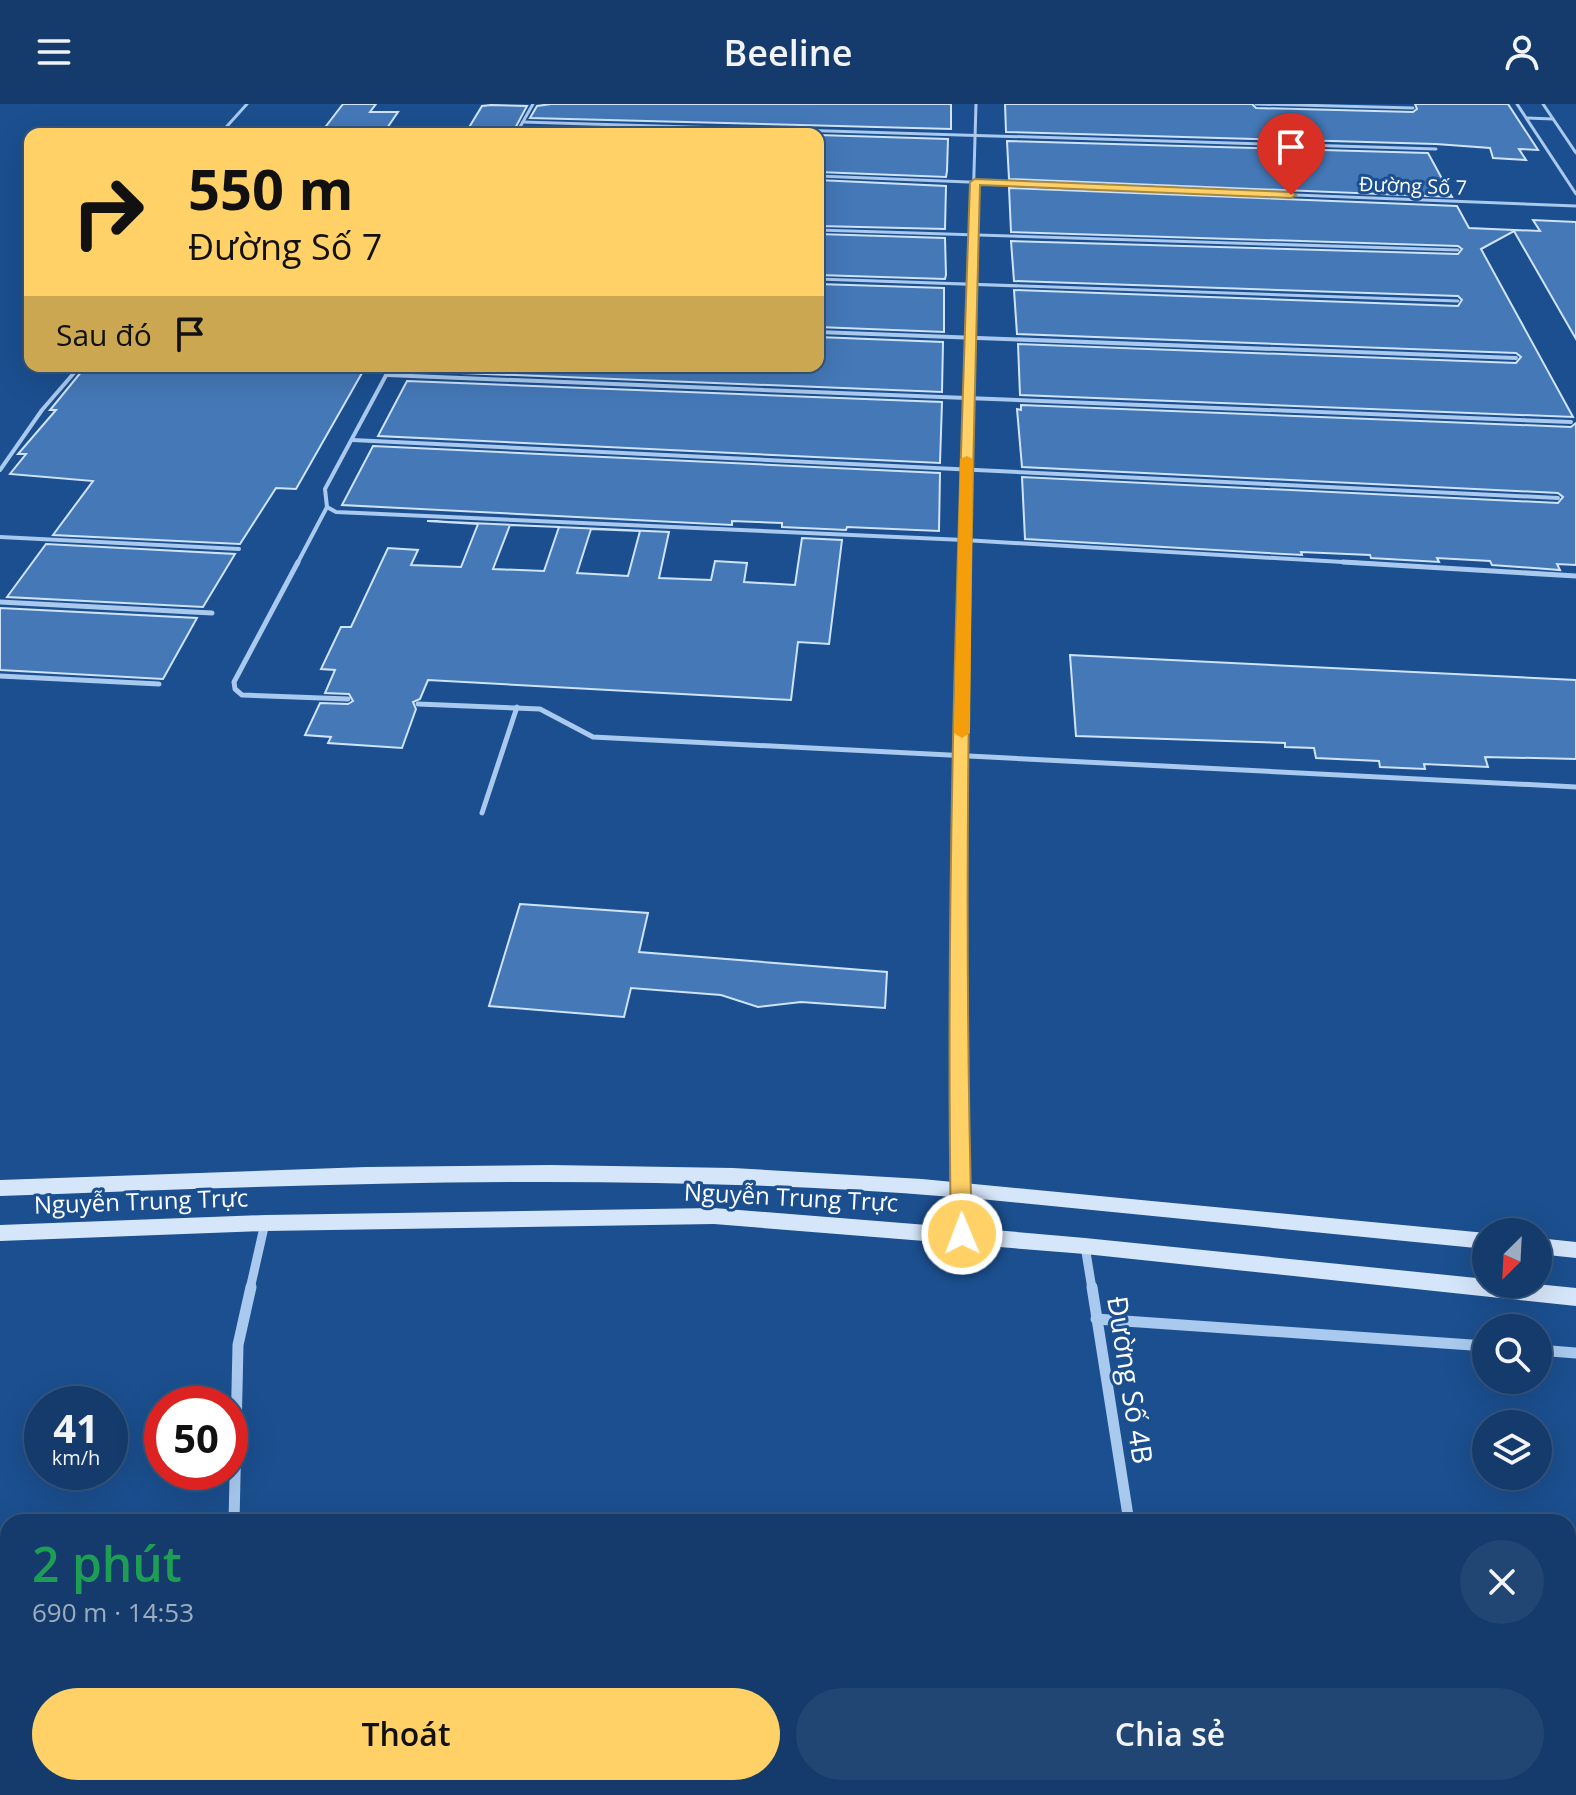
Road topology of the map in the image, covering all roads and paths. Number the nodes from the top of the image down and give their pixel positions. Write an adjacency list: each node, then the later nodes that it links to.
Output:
1 (247, 104): 11 (lane)
2 (533, 104): 10 (lane)
3 (976, 104): 15 (lane)
4 (1256, 104): 7 (lane)
5 (1517, 104): 8 (lane)
6 (1543, 104): 9 (lane)
7 (1413, 108)
8 (1527, 118): 9 (lane); 20 (lane)
9 (1553, 119): 17 (lane)
10 (523, 122): 12 (lane); 13 (lane)
11 (225, 128)
12 (520, 128)
13 (732, 128)
14 (824, 131): 15 (lane)
15 (976, 135): 16 (lane); 19 (lane)
16 (1436, 149)
17 (1576, 153)
18 (824, 176): 19 (lane, Đường Số 7)
19 (975, 182): 21 (lane, Đường Số 7); 23 (lane)
20 (1576, 194)
21 (1576, 206)
22 (824, 230): 23 (lane)
23 (974, 236): 24 (lane); 26 (lane)
24 (1458, 250)
25 (824, 279): 26 (lane)
26 (972, 284): 27 (lane); 29 (lane)
27 (1458, 301)
28 (824, 332): 29 (lane)
29 (970, 338): 30 (lane); 34 (lane)
30 (1516, 358)
31 (75, 372): 38 (lane)
32 (388, 372): 33 (lane)
33 (387, 375): 34 (lane); 36 (lane)
34 (968, 398): 35 (lane); 37 (lane)
35 (1571, 422)
36 (352, 440): 37 (lane); 40 (lane)
37 (966, 469): 39 (lane); 42 (lane)
38 (0, 470)
39 (1558, 498)
40 (327, 507): 42 (lane); 49 (lane)
41 (0, 537): 43 (lane)
42 (964, 540): 44 (lane); 52 (lane)
43 (239, 549)
44 (1576, 576)
45 (0, 602): 46 (lane)
46 (212, 613)
47 (0, 676): 48 (lane)
48 (159, 684)
49 (348, 699)
50 (418, 704): 51 (lane)
51 (517, 707): 52 (lane); 54 (lane)
52 (962, 757): 53 (lane); 56 (lane)
53 (1576, 787)
54 (482, 813)
55 (0, 1188): 56 (main road, Nguyễn Trung Trực)
56 (961, 1190): 59 (main road); 60 (main road, Nguyễn Trung Trực)
57 (265, 1223): 58 (main road, Nguyễn Trung Trực); 59 (main road, Nguyễn Trung Trực); 69 (street)
58 (0, 1233)
59 (962, 1234): 61 (main road, Nguyễn Trung Trực)
60 (1472, 1240)
61 (1085, 1246): 64 (main road, Nguyễn Trung Trực); 65 (street, Đường Số 4B)
62 (1552, 1247): 63 (main road)
63 (1576, 1250)
64 (1576, 1297)
65 (1096, 1319): 66 (street); 70 (street, Đường Số 4B)
66 (1472, 1345)
67 (1552, 1351): 68 (street)
68 (1576, 1353)
69 (234, 1514)
70 (1128, 1514)

